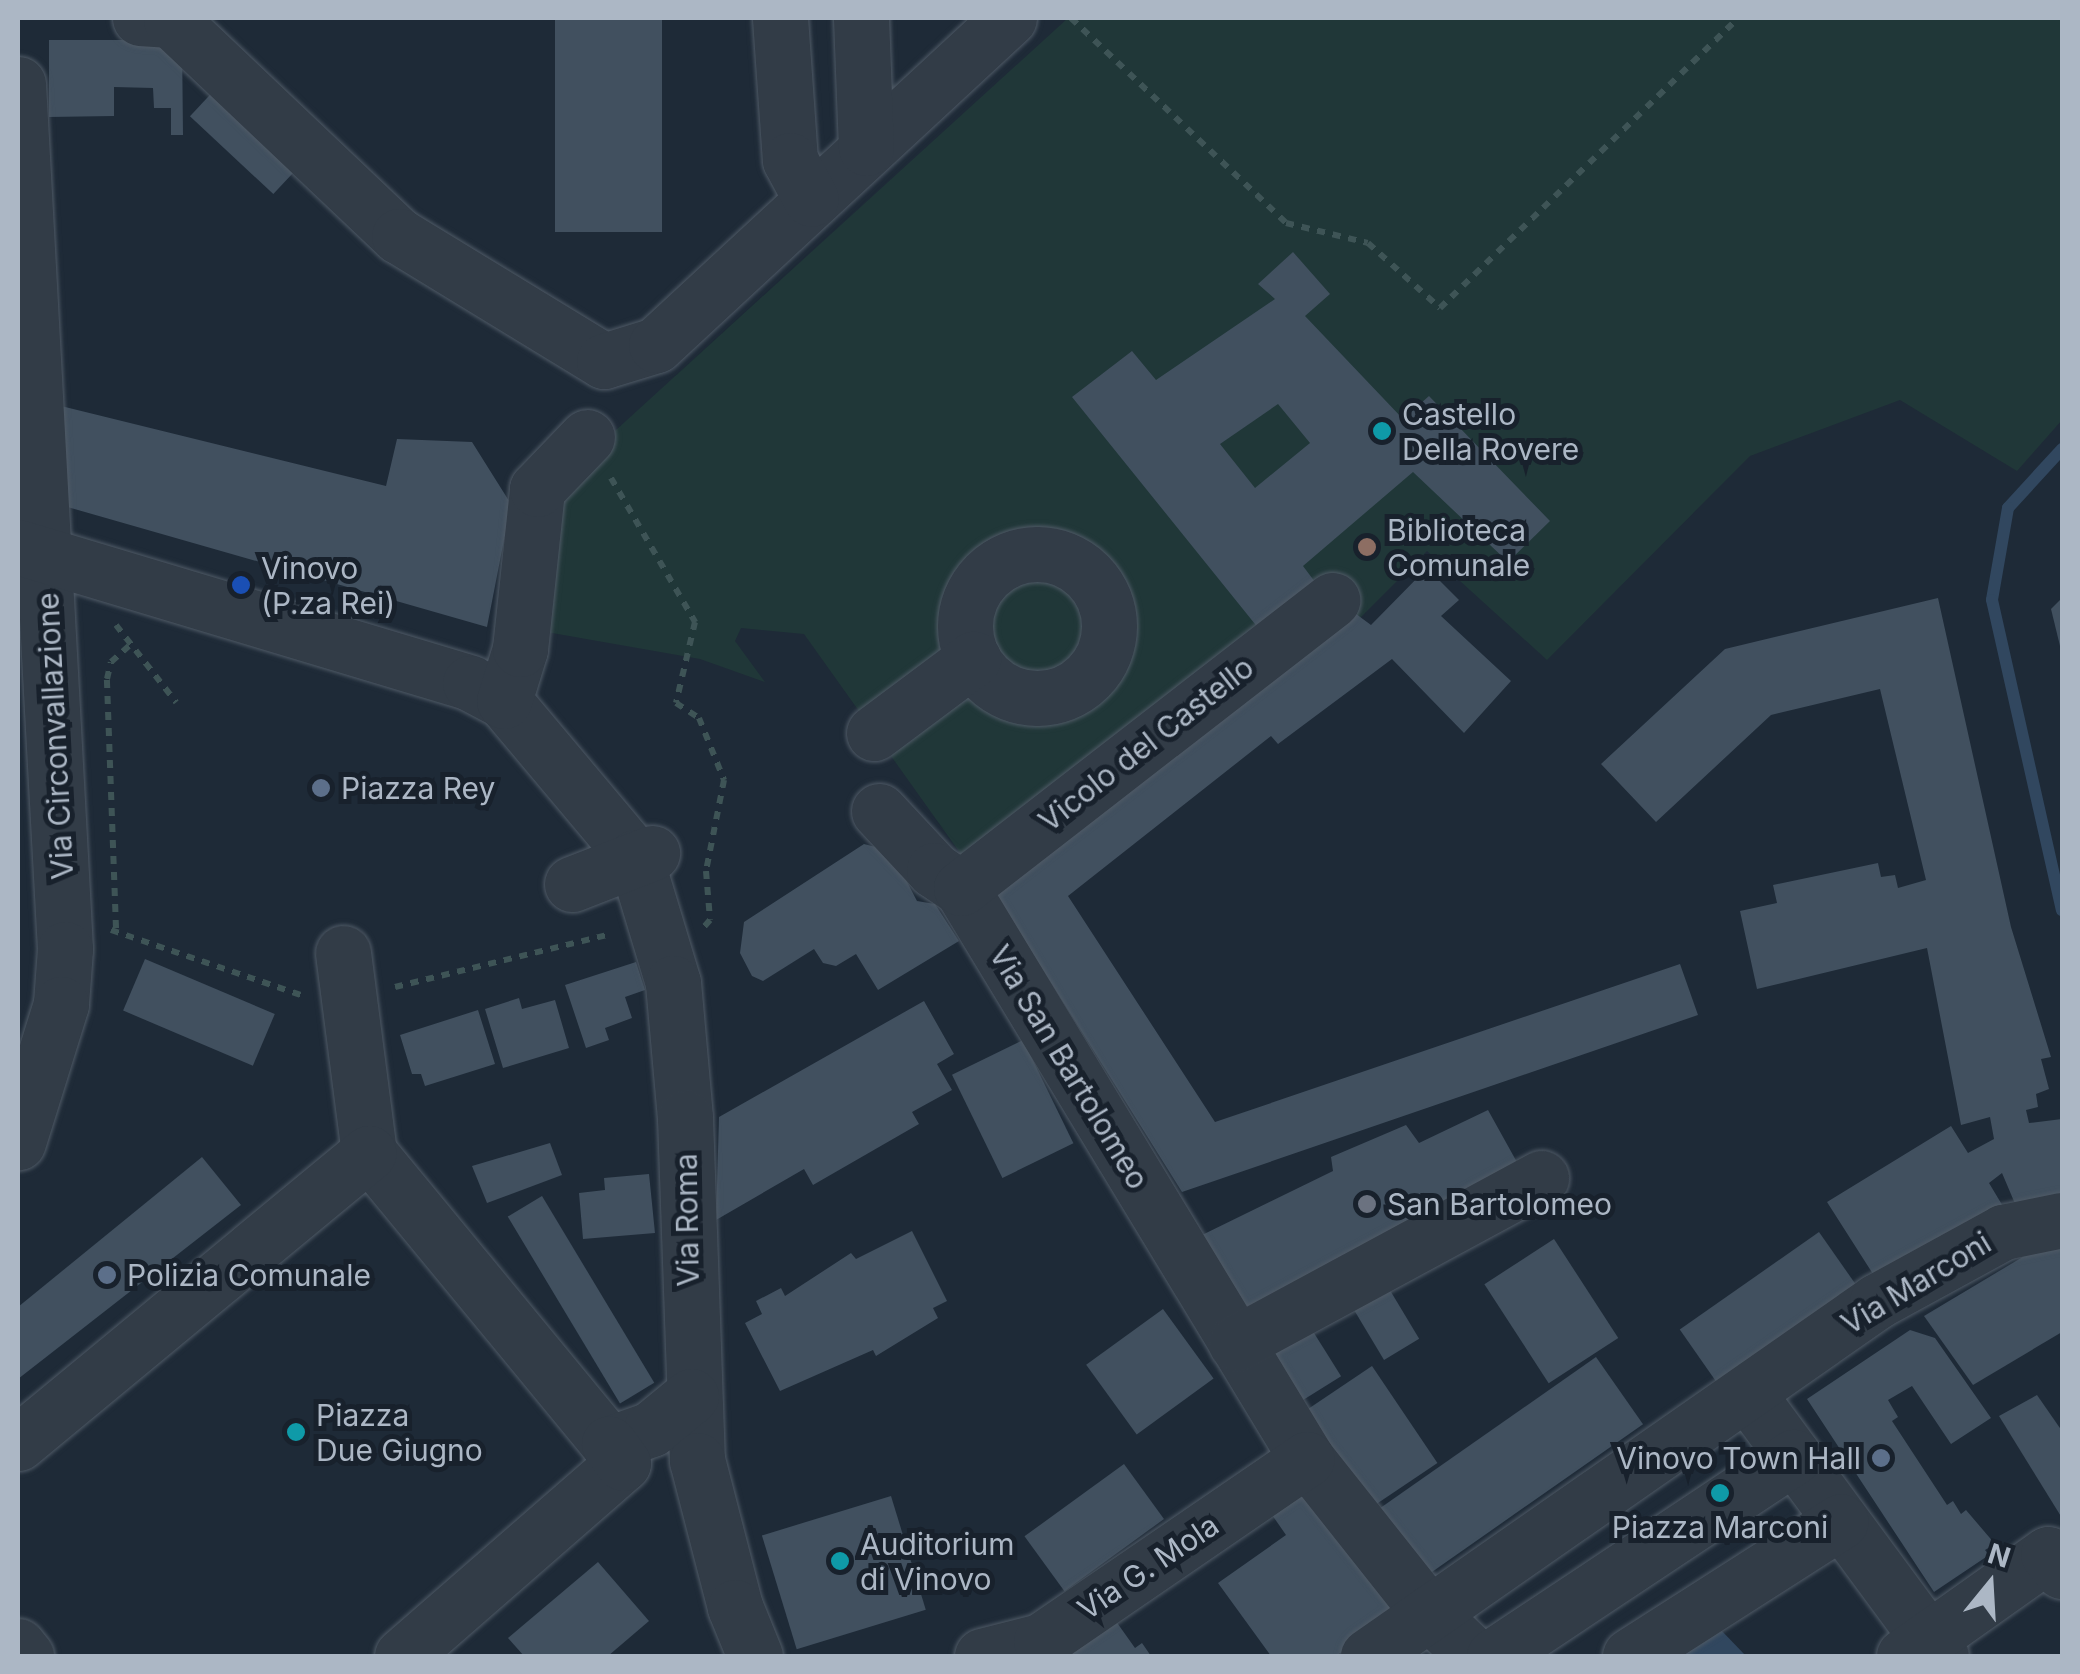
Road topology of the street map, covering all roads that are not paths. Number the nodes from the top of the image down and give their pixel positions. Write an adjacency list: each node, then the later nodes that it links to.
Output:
1 (140, 18): 7 (street)
2 (780, 18): 7 (street)
3 (860, 18): 6 (street)
4 (1009, 18): 6 (street)
5 (18, 84): 9 (street, Via Circonvallazione)
6 (866, 148): 7 (street)
7 (810, 200)
8 (587, 437): 12 (street)
9 (31, 551): 12 (street); 18 (street, Via Circonvallazione)
10 (1332, 600): 17 (street, Vicolo del Castello)
11 (972, 659): 13 (street)
12 (504, 701): 15 (street, Via Roma)
13 (874, 733)
14 (879, 812): 17 (street, Via San Bartolomeo)
15 (643, 855): 16 (street); 26 (street, Via Roma)
16 (572, 884)
17 (960, 888): 24 (street, Via San Bartolomeo)
18 (65, 932): 20 (street, Via Circonvallazione)
19 (347, 976): 21 (street)
20 (18, 1142)
21 (369, 1153): 27 (street); 28 (street)
22 (1541, 1178): 24 (street)
23 (2062, 1220): 25 (street, Via Marconi)
24 (1236, 1343): 30 (street, Via San Bartolomeo)
25 (1764, 1382): 29 (street); 34 (street)
26 (691, 1396): 28 (street); 31 (street, Via Roma)
27 (18, 1443)
28 (616, 1453): 31 (street); 38 (street)
29 (1794, 1457): 32 (street); 43 (street)
30 (1306, 1459): 34 (street, Via San Bartolomeo); 40 (street, Via G. Mola)
31 (697, 1460): 39 (street, Via Roma)
32 (1841, 1522): 36 (street); 44 (street)
33 (2062, 1571): 36 (street)
34 (1430, 1613): 41 (street); 42 (street)
35 (18, 1646): 37 (street)
36 (1924, 1651)
37 (26, 1656)
38 (402, 1656)
39 (755, 1656)
40 (982, 1656)
41 (1368, 1656)
42 (1474, 1656)
43 (1494, 1656)
44 (1630, 1656)

